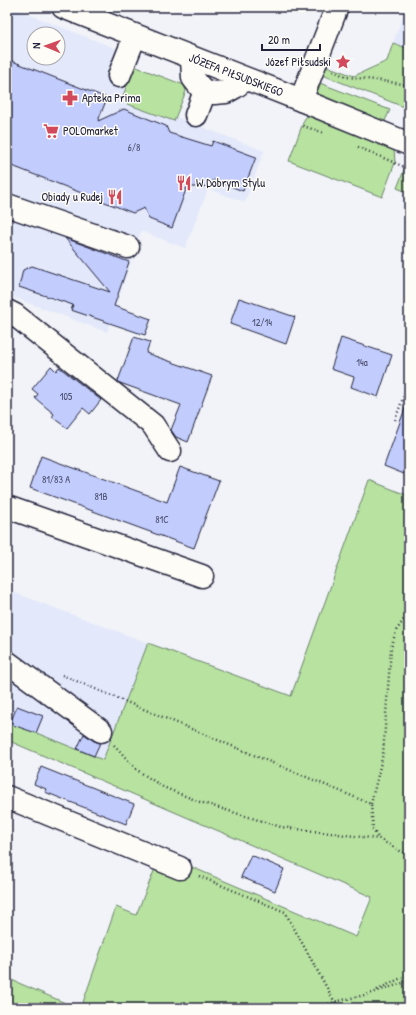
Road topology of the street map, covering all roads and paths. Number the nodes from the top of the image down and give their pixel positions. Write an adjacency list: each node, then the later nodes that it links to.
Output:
1 (63, 7): 3 (street, JÓZEFA PIŁSUDSKIEGO)
2 (337, 7): 5 (street)
3 (135, 36): 4 (street, JÓZEFA PIŁSUDSKIEGO); 6 (street)
4 (192, 58): 7 (street, JÓZEFA PIŁSUDSKIEGO); 9 (street)
5 (314, 64): 8 (path); 10 (street)
6 (119, 76)
7 (246, 79): 9 (street); 10 (street, JÓZEFA PIŁSUDSKIEGO)
8 (409, 85)
9 (205, 91): 11 (street)
10 (300, 100): 14 (street, JÓZEFA PIŁSUDSKIEGO)
11 (196, 115)
12 (302, 126): 13 (path)
13 (328, 135)
14 (409, 144)
15 (353, 146): 16 (path)
16 (409, 169)
17 (7, 205): 18 (street)
18 (128, 247)
19 (7, 311): 22 (street)
20 (409, 382): 21 (path)
21 (395, 420)
22 (170, 451)
23 (7, 507): 24 (street)
24 (202, 576)
25 (409, 612): 30 (path)
26 (7, 662): 28 (street)
27 (58, 673): 30 (path)
28 (101, 731): 31 (path)
29 (7, 797): 33 (street)
30 (371, 804): 31 (path)
31 (380, 839): 32 (path)
32 (409, 856)
33 (180, 868): 37 (path)
34 (409, 974): 36 (path)
35 (409, 981): 36 (path)
36 (369, 994): 37 (path)
37 (334, 1002): 38 (path); 39 (path)
38 (317, 1008)
39 (338, 1008)

